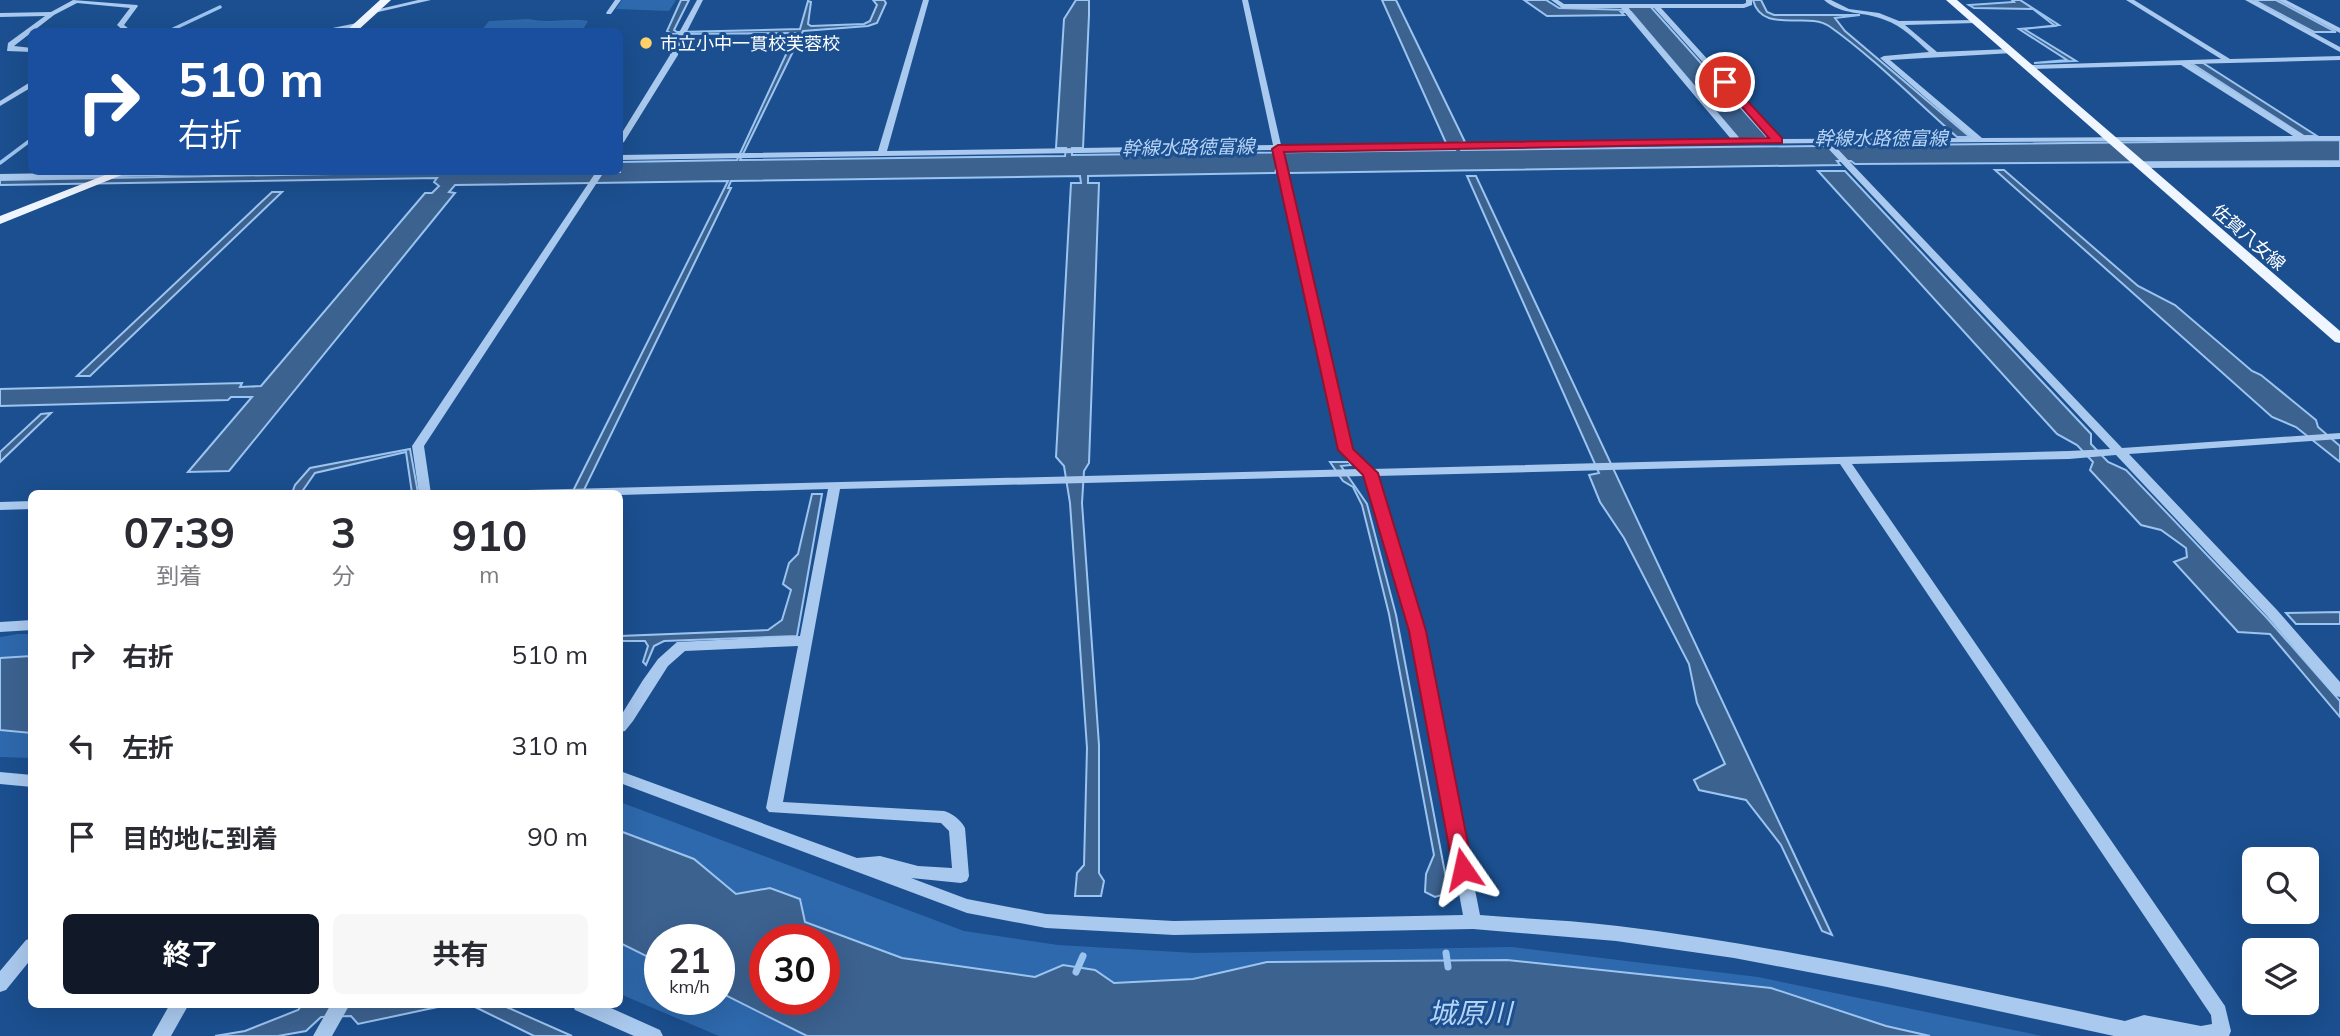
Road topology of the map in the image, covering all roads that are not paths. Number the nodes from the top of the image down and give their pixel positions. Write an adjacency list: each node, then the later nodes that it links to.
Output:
1 (77, 0): 2 (street); 21 (street)
2 (87, 0): 26 (street)
3 (386, 0): 19 (main road)
4 (428, 0): 19 (street)
5 (618, 0): 20 (street)
6 (700, 0): 29 (street)
7 (926, 0): 54 (street)
8 (1245, 0): 52 (street)
9 (1553, 0): 18 (street)
10 (1749, 0): 16 (street)
11 (1827, 0): 24 (street)
12 (1951, 0): 23 (main road)
13 (2129, 0): 39 (street)
14 (2248, 0): 31 (street)
15 (2281, 0): 30 (street)
16 (1681, 2): 17 (street)
17 (1655, 5): 18 (street); 49 (street)
18 (1625, 9): 48 (street)
19 (374, 11): 27 (main road)
20 (609, 13)
21 (52, 14): 22 (street); 25 (street)
22 (0, 15)
23 (1976, 21): 24 (street); 36 (main road)
24 (1899, 23): 37 (street)
25 (34, 28)
26 (124, 28)
27 (354, 28)
28 (28, 32): 32 (street)
29 (682, 32): 44 (street)
30 (2340, 33): 31 (street)
31 (2312, 34): 35 (street)
32 (15, 40): 33 (street); 34 (street)
33 (0, 41)
34 (28, 50)
35 (2340, 50)
36 (2010, 51): 37 (street); 41 (main road)
37 (1935, 54): 47 (street)
38 (2340, 58): 39 (street)
39 (2227, 60): 40 (street)
40 (2182, 61): 41 (street); 45 (street)
41 (2029, 67): 50 (main road)
42 (28, 86): 43 (street)
43 (0, 104)
44 (623, 137)
45 (2302, 138): 46 (street); 50 (street)
46 (2340, 138)
47 (1980, 140): 50 (street); 51 (street)
48 (1737, 141): 49 (street); 52 (street)
49 (1778, 141): 51 (street)
50 (2110, 142): 56 (main road, 佐賀八女線)
51 (1827, 143): 66 (street)
52 (1278, 150): 53 (street); 68 (street)
53 (1074, 151): 54 (street)
54 (882, 153): 55 (street)
55 (623, 158)
56 (2136, 164): 57 (street); 64 (main road, 佐賀八女線)
57 (2337, 166)
58 (49, 175): 61 (street)
59 (114, 175): 63 (main road)
60 (598, 175): 62 (street)
61 (0, 177)
62 (593, 182): 70 (street)
63 (0, 220)
64 (2340, 339)
65 (2336, 436): 66 (street)
66 (2115, 453): 67 (street); 77 (street)
67 (1844, 461): 68 (street); 89 (street)
68 (1370, 473): 69 (street); 83 (street)
69 (835, 485): 71 (street); 76 (street)
70 (424, 490)
71 (623, 490)
72 (28, 505): 73 (street)
73 (0, 506)
74 (28, 625): 75 (street)
75 (0, 627)
76 (806, 641): 78 (street); 82 (street)
77 (2340, 692)
78 (623, 724)
79 (0, 778): 81 (street)
80 (623, 778): 82 (street)
81 (28, 781)
82 (851, 865): 83 (street)
83 (1473, 922): 89 (street)
84 (28, 950): 85 (street)
85 (0, 984)
86 (178, 1008): 90 (street)
87 (591, 1008): 92 (street)
88 (337, 1012): 91 (street)
89 (2129, 1028): 93 (street)
90 (161, 1036)
91 (323, 1036)
92 (654, 1036)
93 (2154, 1036)

